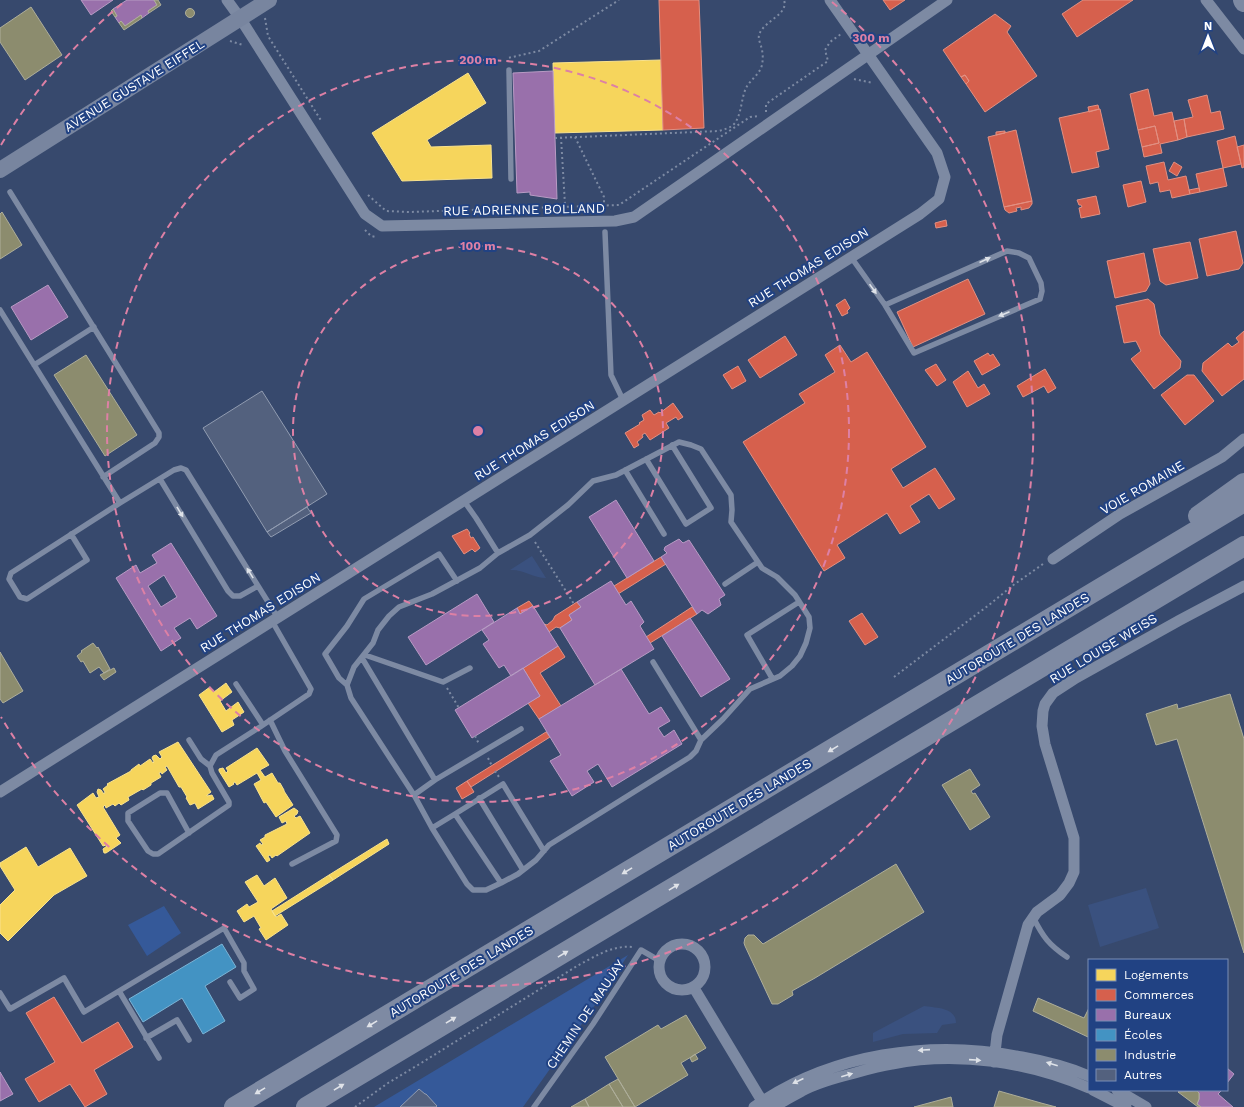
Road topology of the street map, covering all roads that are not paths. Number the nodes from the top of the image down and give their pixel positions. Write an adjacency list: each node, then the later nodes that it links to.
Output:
1 (227, 0): 6 (street, RUE ADRIENNE BOLLAND)
2 (269, 0): 6 (street, AVENUE GUSTAVE EIFFEL)
3 (830, 0): 8 (street, RUE THOMAS EDISON)
4 (947, 0): 8 (street)
5 (1206, 0): 7 (street)
6 (240, 18): 8 (street, RUE ADRIENNE BOLLAND); 10 (street, AVENUE GUSTAVE EIFFEL)
7 (1244, 49)
8 (868, 54): 14 (street, RUE THOMAS EDISON)
9 (508, 70): 11 (lane)
10 (0, 170)
11 (511, 179)
12 (10, 192): 17 (lane)
13 (606, 232): 19 (lane)
14 (851, 257): 15 (lane, one-way to 15); 19 (street, RUE THOMAS EDISON)
15 (884, 305): 15 (lane, one-way to 15)
16 (0, 310): 18 (lane)
17 (94, 327): 18 (lane); 24 (lane)
18 (34, 365): 24 (lane)
19 (623, 400): 27 (street, RUE THOMAS EDISON)
20 (1244, 439): 35 (street, VOIE ROMAINE)
21 (672, 445): 22 (lane); 22 (lane); 36 (lane)
22 (646, 459): 23 (lane)
23 (624, 470): 31 (lane); 33 (lane)
24 (103, 477): 29 (lane)
25 (160, 479): 29 (lane); 39 (lane, one-way to 39); 39 (lane, one-way to 25)
26 (1244, 483): 53 (highway)
27 (464, 501): 33 (lane); 42 (street, RUE THOMAS EDISON)
28 (1244, 502): 53 (highway, AUTOROUTE DES LANDES)
29 (120, 503): 30 (lane)
30 (71, 534): 30 (lane)
31 (664, 534)
32 (1244, 546): 49 (highway)
33 (498, 553): 37 (lane)
34 (1244, 557): 49 (highway)
35 (1053, 559)
36 (758, 562): 38 (lane); 41 (lane)
37 (457, 581): 43 (lane); 48 (lane)
38 (725, 584)
39 (258, 586): 42 (lane)
40 (1244, 586): 68 (street, RUE LOUISE WEISS)
41 (799, 602): 46 (lane); 46 (lane)
42 (275, 619): 50 (lane); 58 (street, RUE THOMAS EDISON)
43 (363, 656): 45 (lane); 48 (lane); 57 (lane)
44 (653, 662): 55 (lane)
45 (470, 668)
46 (772, 678): 55 (lane)
47 (236, 684): 51 (lane)
48 (347, 685): 59 (lane)
49 (1013, 685): 85 (highway, one-way to 49)
50 (270, 720): 51 (lane); 65 (lane)
51 (263, 725): 56 (lane)
52 (521, 729): 57 (lane)
53 (861, 732): 84 (highway, AUTOROUTE DES LANDES, one-way to 84)
54 (189, 740): 56 (lane)
55 (701, 740): 64 (lane)
56 (210, 766): 63 (lane)
57 (435, 780): 59 (lane)
58 (0, 792)
59 (414, 794): 62 (lane)
60 (479, 798): 61 (lane); 64 (lane); 66 (lane)
61 (455, 814): 62 (lane); 67 (lane)
62 (432, 828): 67 (lane)
63 (190, 833): 63 (lane)
64 (544, 850): 66 (lane)
65 (292, 864)
66 (524, 870): 67 (lane)
67 (501, 884)
68 (1033, 917): 69 (lane); 77 (street, RUE LOUISE WEISS)
69 (1067, 957)
70 (660, 961): 72 (street); 72 (street); 86 (lane, CHEMIN DE MAUJAY)
71 (230, 982): 73 (lane)
72 (694, 988): 83 (street)
73 (119, 991): 74 (lane); 75 (lane)
74 (0, 994)
75 (146, 1038): 76 (lane); 78 (lane)
76 (189, 1040)
77 (994, 1056): 79 (street, one-way to 77); 80 (street); 83 (street, one-way to 83); 87 (street, one-way to 77)
78 (158, 1058)
79 (1088, 1076)
80 (1088, 1088)
81 (1095, 1091): 88 (street)
82 (1119, 1091): 89 (street)
83 (760, 1105)
84 (234, 1107)
85 (306, 1107)
86 (534, 1107)
87 (773, 1107)
88 (1126, 1107)
89 (1146, 1107)

